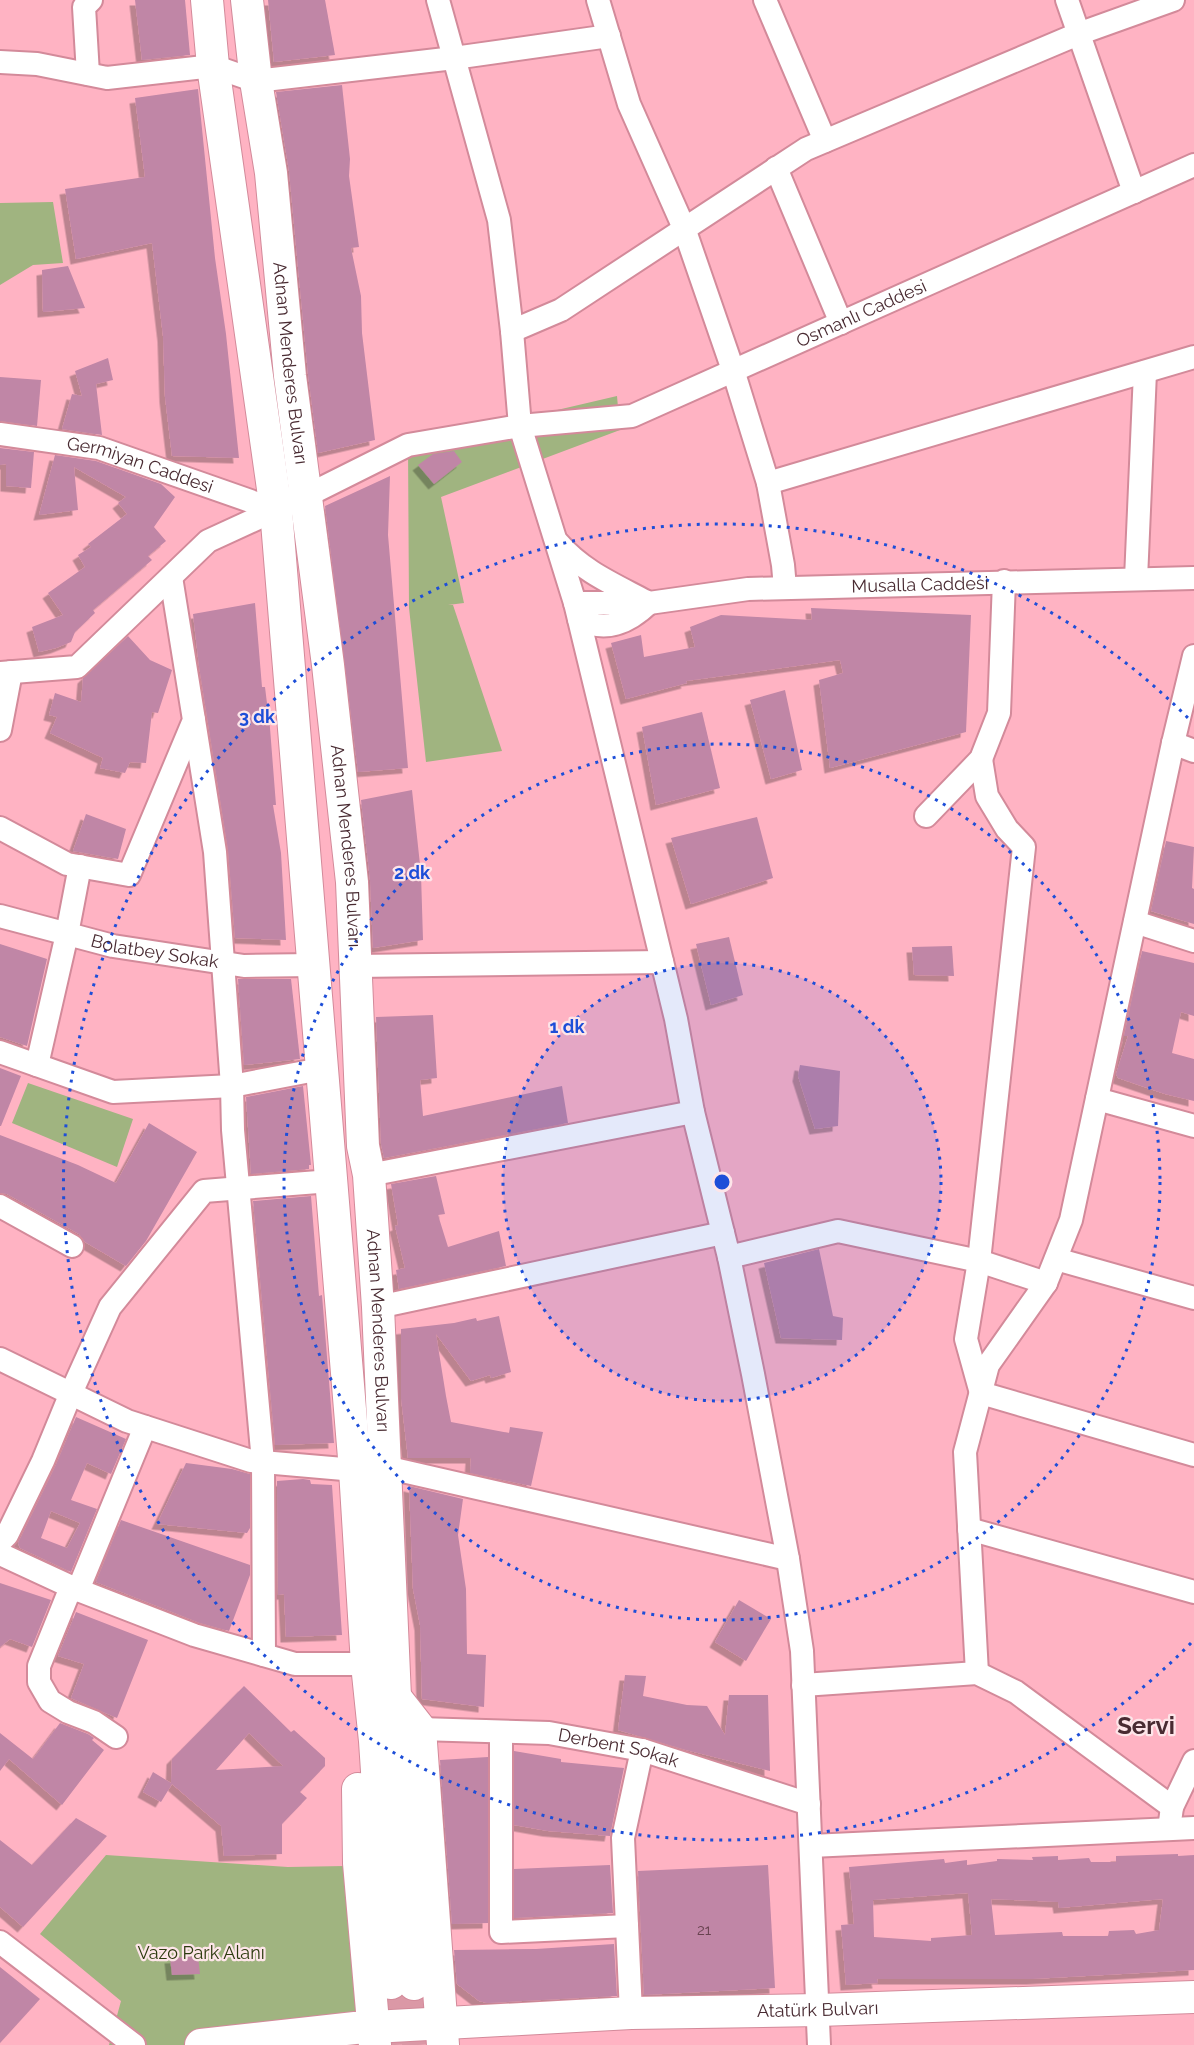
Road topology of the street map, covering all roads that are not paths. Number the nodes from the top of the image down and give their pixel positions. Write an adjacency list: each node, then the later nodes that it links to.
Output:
1 (91, 0): 14 (street)
2 (207, 0): 13 (main road, Adnan Menderes Bulvarı)
3 (247, 0): 15 (main road, Adnan Menderes Bulvarı)
4 (438, 0): 11 (street)
5 (598, 0): 10 (street)
6 (765, 0): 16 (street)
7 (1066, 0): 9 (street)
8 (1173, 0): 9 (street)
9 (1078, 34): 16 (street); 19 (street)
10 (609, 36): 11 (street); 20 (street)
11 (454, 58): 15 (street); 22 (street)
12 (0, 62): 14 (street)
13 (213, 66): 14 (street); 15 (street); 30 (main road, Adnan Menderes Bulvarı)
14 (88, 74)
15 (256, 81): 29 (main road, Adnan Menderes Bulvarı)
16 (825, 141): 18 (street)
17 (1194, 165): 19 (street, Osmanlı Caddesi)
18 (776, 168): 20 (street); 21 (street)
19 (1134, 192): 21 (street, Osmanlı Caddesi)
20 (684, 228): 22 (street); 24 (street)
21 (841, 322): 24 (street, Osmanlı Caddesi)
22 (512, 331): 26 (street)
23 (1194, 357): 25 (street)
24 (733, 370): 26 (street, Osmanlı Caddesi); 28 (street)
25 (1145, 372): 28 (street); 34 (street)
26 (520, 426): 29 (street, Osmanlı Caddesi); 31 (street)
27 (0, 434): 30 (street, Germiyan Caddesi)
28 (768, 483): 36 (street)
29 (306, 496): 30 (street, Osmanlı Caddesi); 55 (main road, Adnan Menderes Bulvarı)
30 (276, 510): 32 (street, Osmanlı Caddesi); 54 (main road, Adnan Menderes Bulvarı)
31 (557, 542): 37 (street); 38 (street)
32 (171, 577): 40 (street, Osmanlı Caddesi); 41 (street)
33 (1194, 578): 34 (street, Musalla Caddesi)
34 (1136, 579): 35 (street, Musalla Caddesi)
35 (1004, 581): 36 (street, Musalla Caddesi); 44 (street)
36 (785, 588): 37 (street, Musalla Caddesi)
37 (649, 603): 38 (street, Musalla Caddesi)
38 (577, 611): 52 (street)
39 (1194, 656): 43 (street)
40 (6, 673): 42 (street)
41 (194, 720): 47 (street); 53 (street)
42 (0, 730)
43 (1184, 747): 49 (street)
44 (981, 759): 45 (street); 71 (street)
45 (926, 816)
46 (0, 828): 47 (street)
47 (80, 866): 50 (street)
48 (0, 916): 50 (street, Bolatbey Sokak)
49 (1136, 922): 51 (street); 60 (street)
50 (67, 934): 53 (street, Bolatbey Sokak); 57 (street)
51 (1194, 941)
52 (662, 962): 55 (street); 61 (street)
53 (224, 963): 54 (street, Bolatbey Sokak); 59 (street)
54 (313, 965): 58 (main road, Adnan Menderes Bulvarı)
55 (356, 966): 63 (main road, Adnan Menderes Bulvarı)
56 (0, 1052): 57 (street)
57 (37, 1065): 59 (street)
58 (321, 1069): 59 (street); 64 (main road, Adnan Menderes Bulvarı)
59 (232, 1086): 65 (street)
60 (1097, 1099): 62 (street); 70 (street)
61 (693, 1112): 63 (street); 67 (street)
62 (1194, 1126)
63 (369, 1175): 74 (main road, Adnan Menderes Bulvarı)
64 (331, 1181): 65 (street); 81 (main road, Adnan Menderes Bulvarı)
65 (238, 1188): 76 (street); 80 (street)
66 (0, 1206): 68 (street)
67 (723, 1233): 69 (street); 74 (street)
68 (72, 1246)
69 (729, 1257): 71 (street); 85 (street)
70 (1056, 1259): 72 (street); 73 (street)
71 (978, 1261): 72 (street); 77 (street)
72 (1046, 1283): 77 (street)
73 (1194, 1298)
74 (378, 1307): 81 (main road, Adnan Menderes Bulvarı)
75 (0, 1359): 76 (street)
76 (71, 1393): 78 (street); 83 (street)
77 (981, 1393): 79 (street); 82 (street)
78 (145, 1427): 80 (street); 86 (street)
79 (1194, 1455)
80 (263, 1462): 81 (street); 88 (street)
81 (370, 1469): 85 (street); 89 (main road, Adnan Menderes Bulvarı); 92 (main road, Adnan Menderes Bulvarı)
82 (969, 1528): 87 (street); 90 (street)
83 (0, 1542)
84 (0, 1554): 86 (street)
85 (788, 1559): 91 (street)
86 (78, 1590): 88 (street); 95 (street)
87 (1194, 1592)
88 (264, 1655): 89 (street)
89 (367, 1664): 92 (main road, Adnan Menderes Bulvarı); 109 (main road)
90 (977, 1673): 91 (street); 99 (street)
91 (803, 1685): 98 (street)
92 (395, 1697): 93 (main road)
93 (420, 1729): 94 (street, Derbent Sokak); 108 (main road)
94 (501, 1733): 96 (street, Derbent Sokak); 103 (street)
95 (116, 1737)
96 (642, 1750): 98 (street, Derbent Sokak); 103 (street)
97 (1194, 1761): 99 (street)
98 (809, 1804): 102 (street)
99 (1172, 1807): 101 (street)
100 (1194, 1828): 101 (street)
101 (1169, 1830): 102 (street)
102 (811, 1846): 106 (street)
103 (627, 1926): 107 (street)
104 (0, 1942): 110 (street)
105 (1194, 1997): 106 (main road, Atatürk Bulvarı)
106 (819, 2010): 107 (main road, Atatürk Bulvarı); 112 (street)
107 (631, 2013): 108 (main road, Atatürk Bulvarı)
108 (443, 2034): 109 (main road, Atatürk Bulvarı)
109 (374, 2036): 111 (main road, Atatürk Bulvarı)
110 (134, 2045)
111 (201, 2045)
112 (819, 2045)

